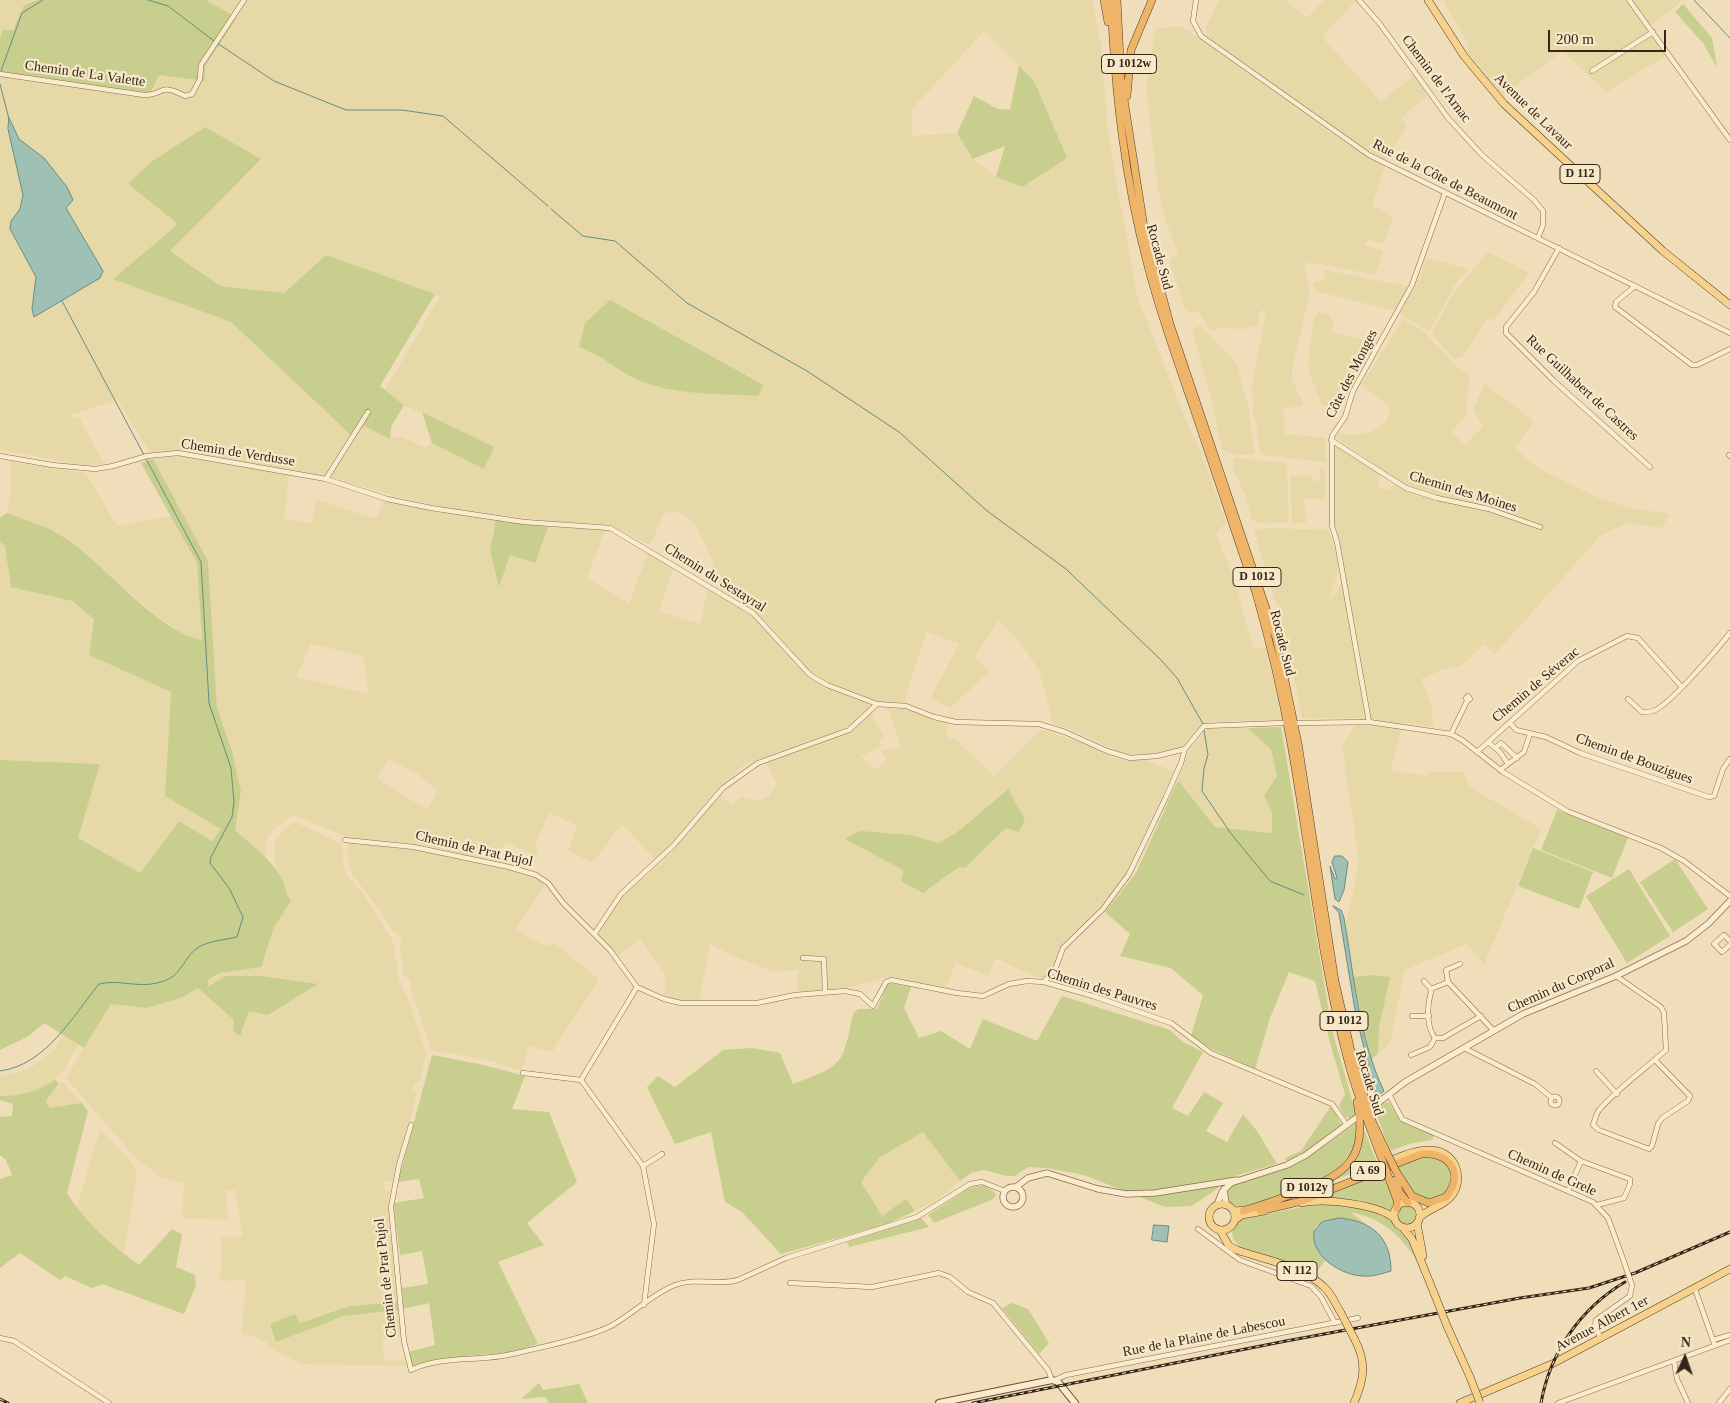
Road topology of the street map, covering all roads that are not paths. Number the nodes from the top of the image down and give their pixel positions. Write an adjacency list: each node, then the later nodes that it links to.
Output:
1 (244, 0): 13 (street, Chemin de La Valette)
2 (1104, 0): 11 (highway)
3 (1111, 0): 11 (highway, Rocade Sud / D 1012)
4 (1117, 0): 14 (highway, Rocade Sud / D 1012)
5 (1152, 0): 14 (highway, D 1012w)
6 (1196, 0): 16 (street, Rue de la Côte de Beaumont)
7 (1359, 0): 17 (street, Chemin de l'Arnac)
8 (1428, 0): 20 (main road, Avenue de Lavaur / D 112)
9 (1629, 0): 10 (street)
10 (1653, 32): 12 (street); 15 (street)
11 (1113, 54): 75 (highway, Rocade Sud / D 1012)
12 (1592, 71)
13 (2, 74)
14 (1128, 132): 87 (highway, Rocade Sud / D 1012)
15 (1730, 140)
16 (1446, 193): 17 (street, Rue de la Côte de Beaumont); 24 (street, Côte des Monges)
17 (1538, 238): 18 (street, Rue de la Côte de Beaumont)
18 (1559, 248): 19 (street, Rue de la Côte de Beaumont); 26 (street, Rue Guilhabert de Castres)
19 (1635, 286): 21 (street, Rue de la Côte de Beaumont); 22 (street)
20 (1730, 305)
21 (1730, 333)
22 (1730, 349)
23 (368, 412): 27 (street)
24 (1332, 440): 28 (street, Chemin des Moines); 34 (street, Côte des Monges)
25 (0, 456): 27 (street, Chemin de Verdusse)
26 (1650, 467)
27 (326, 479): 33 (street, Chemin du Sestayral)
28 (1540, 527)
29 (1730, 633): 30 (street)
30 (1681, 686): 31 (street); 37 (street, Chemin de Séverac)
31 (1628, 699)
32 (1467, 701): 38 (street)
33 (877, 704): 42 (street, Chemin du Sestayral); 51 (street)
34 (1369, 722): 36 (street); 38 (street)
35 (1283, 723): 42 (street)
36 (1298, 723)
37 (1511, 724): 39 (street, Chemin de Bouzigues); 40 (street, Chemin de Séverac)
38 (1451, 734): 43 (street)
39 (1530, 734): 44 (street); 45 (street, Chemin de Bouzigues)
40 (1488, 742): 41 (street); 43 (street, Chemin de Séverac)
41 (1495, 748): 44 (street); 46 (street)
42 (1185, 749): 60 (street)
43 (1477, 752): 47 (street)
44 (1517, 758): 46 (street)
45 (1730, 759)
46 (1508, 764): 47 (street)
47 (1500, 770): 49 (street)
48 (345, 840): 51 (street, Chemin de Prat Pujol)
49 (1730, 896)
50 (1730, 901): 58 (street, Chemin du Corporal)
51 (595, 934): 62 (street, Chemin de Prat Pujol)
52 (1730, 941): 53 (street)
53 (1730, 945)
54 (803, 958): 64 (street)
55 (1443, 964): 57 (street)
56 (1460, 964): 57 (street)
57 (1446, 970): 61 (street)
58 (1616, 976): 69 (street, Chemin du Corporal); 74 (street)
59 (1424, 981): 63 (street)
60 (1044, 982): 64 (street, Chemin des Pauvres); 85 (street, Chemin des Pauvres)
61 (1448, 982): 63 (street); 67 (street)
62 (637, 987): 64 (street, Chemin des Pauvres); 78 (street)
63 (1431, 989): 66 (street)
64 (825, 992)
65 (1412, 1016): 66 (street)
66 (1429, 1016): 71 (street)
67 (1480, 1016): 68 (street); 71 (street)
68 (1487, 1023): 69 (street); 70 (street)
69 (1494, 1031): 70 (street, Chemin du Corporal)
70 (1485, 1036): 72 (street, Chemin du Corporal)
71 (1435, 1038): 73 (street)
72 (1464, 1048): 79 (street, Chemin du Corporal); 81 (street)
73 (1411, 1055)
74 (1655, 1060): 80 (street); 80 (street)
75 (1348, 1061): 87 (highway, Rocade Sud / D 1012); 103 (highway, D 1012y)
76 (1596, 1072): 80 (street)
77 (523, 1073): 78 (street)
78 (581, 1080): 90 (street)
79 (1389, 1094): 82 (street, Chemin du Corporal); 96 (street, Chemin de Grele)
80 (1617, 1094)
81 (1552, 1098)
82 (1374, 1106)
83 (1356, 1118): 85 (street)
84 (411, 1125): 115 (street, Chemin de Prat Pujol)
85 (1347, 1125): 92 (street)
86 (1555, 1143): 89 (street)
87 (1383, 1152): 91 (highway, Rocade Sud / D 1012, bridge)
88 (662, 1154): 90 (street)
89 (1581, 1161): 96 (street); 100 (street)
90 (643, 1166): 115 (street)
91 (1392, 1175): 97 (highway, Rocade Sud / D 1012); 101 (highway, Rocade Sud / D 1012); 104 (highway, A 69)
92 (1237, 1180): 93 (street); 94 (street)
93 (1018, 1188): 95 (street); 95 (street)
94 (1224, 1189): 98 (street); 99 (street)
95 (1005, 1191): 115 (street)
96 (1568, 1191): 100 (street, Chemin de Grele)
97 (1408, 1203): 101 (main road); 107 (main road)
98 (1226, 1204): 99 (main road); 102 (main road)
99 (1218, 1205): 110 (main road)
100 (1597, 1205): 120 (street, Chemin de Grele, bridge)
101 (1397, 1208): 105 (main road)
102 (1234, 1211): 103 (main road); 106 (main road)
103 (1242, 1211): 107 (main road, A 69)
104 (1260, 1212): 105 (main road); 106 (main road)
105 (1395, 1219): 108 (main road)
106 (1235, 1220): 110 (main road)
107 (1418, 1220): 108 (main road); 112 (main road)
108 (1403, 1227): 112 (main road)
109 (1198, 1229): 117 (street)
110 (1223, 1229): 129 (main road, N 112, bridge)
111 (1730, 1269): 114 (main road, Avenue Albert 1er)
112 (1426, 1271): 131 (main road, bridge)
113 (790, 1283): 124 (street)
114 (1694, 1289): 120 (main road, Avenue Albert 1er); 122 (street)
115 (644, 1305)
116 (1358, 1318): 117 (street, Rue de la Plaine de Labescou)
117 (1335, 1322): 124 (street, Rue de la Plaine de Labescou)
118 (1730, 1335): 122 (street)
119 (0, 1338): 126 (street)
120 (1601, 1339): 130 (main road, Avenue Albert 1er)
121 (1730, 1340): 122 (street)
122 (1714, 1343): 123 (street)
123 (1674, 1360): 132 (street); 133 (street)
124 (1054, 1380): 127 (main road); 128 (main road)
125 (1730, 1389): 134 (street)
126 (109, 1403)
127 (939, 1403)
128 (1075, 1403)
129 (1354, 1403)
130 (1460, 1403)
131 (1480, 1403)
132 (1558, 1403)
133 (1688, 1403)
134 (1719, 1403)

